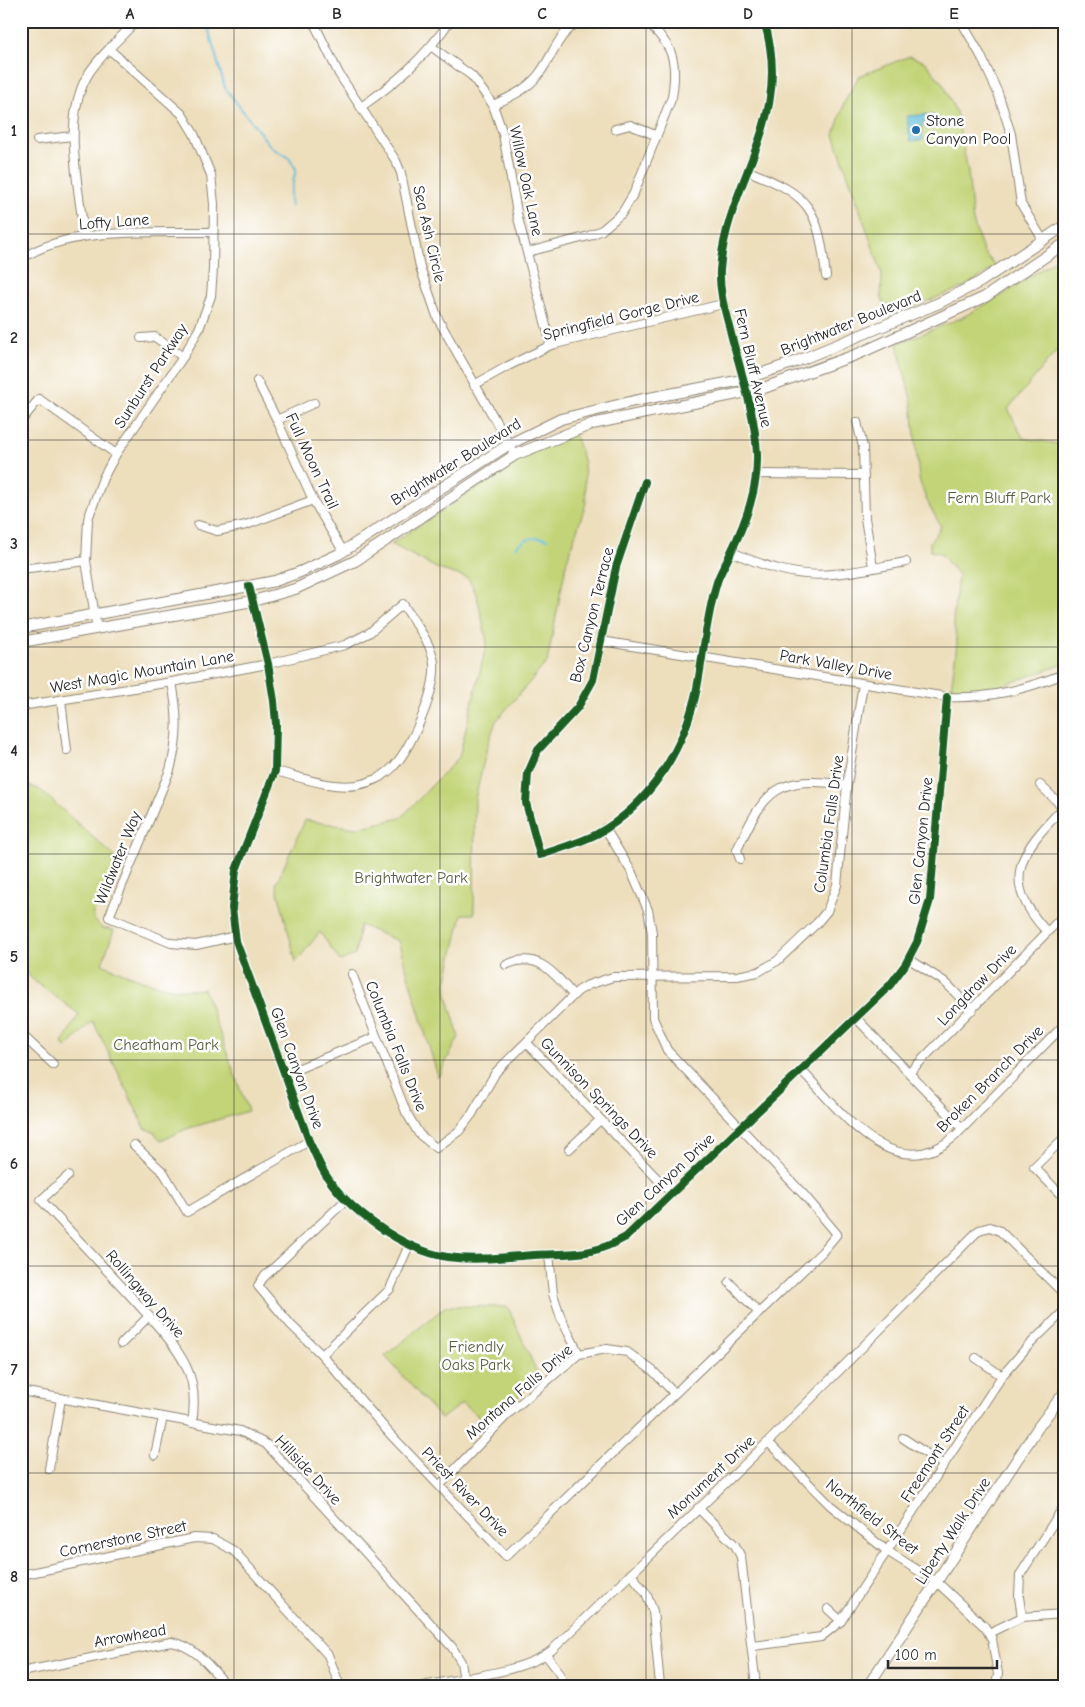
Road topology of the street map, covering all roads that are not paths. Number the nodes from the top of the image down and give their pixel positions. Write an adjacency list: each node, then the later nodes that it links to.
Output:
1 (136, 21): 9 (street)
2 (312, 21): 11 (street, Sea Ash Circle)
3 (450, 21): 8 (street)
4 (579, 21): 10 (street)
5 (646, 21): 13 (street)
6 (764, 21): 16 (street, Fern Bluff Avenue)
7 (961, 21): 20 (street)
8 (432, 47): 10 (street, Willow Oak Lane); 11 (street)
9 (110, 50): 14 (street); 18 (street, Sunburst Parkway)
10 (494, 105): 22 (street, Willow Oak Lane)
11 (361, 107): 31 (street, Sea Ash Circle)
12 (615, 129): 13 (street)
13 (655, 135): 22 (street)
14 (73, 136): 15 (street); 19 (street)
15 (37, 140)
16 (748, 171): 24 (street); 25 (street, Fern Bluff Avenue)
17 (1064, 226): 20 (street, Brightwater Boulevard)
18 (213, 232): 19 (street, Lofty Lane); 28 (street, Sunburst Parkway)
19 (84, 235): 23 (street, Lofty Lane)
20 (1043, 240): 29 (street, Brightwater Boulevard)
21 (1064, 244): 32 (street, Brightwater Boulevard)
22 (528, 252): 27 (street, Willow Oak Lane)
23 (21, 259)
24 (826, 276)
25 (724, 304): 27 (street, Springfield Gorge Drive); 29 (street, Fern Bluff Avenue)
26 (141, 338): 28 (street)
27 (551, 345): 31 (street, Springfield Gorge Drive)
28 (183, 357): 38 (street, Sunburst Parkway)
29 (742, 380): 32 (street, Fern Bluff Avenue); 37 (street, Brightwater Boulevard)
30 (257, 381): 34 (street, Full Moon Trail)
31 (474, 385): 37 (street, Sea Ash Circle)
32 (746, 392): 39 (street, Brightwater Boulevard); 40 (street, Fern Bluff Avenue)
33 (314, 403): 34 (street)
34 (278, 420): 43 (street, Full Moon Trail)
35 (21, 421): 38 (street)
36 (857, 422): 41 (street)
37 (508, 445): 39 (street, Sea Ash Circle); 45 (street, Brightwater Boulevard)
38 (116, 454): 47 (street, Sunburst Parkway)
39 (515, 455): 52 (street, Brightwater Boulevard)
40 (756, 474): 41 (street); 46 (street, Fern Bluff Avenue)
41 (863, 475): 49 (street)
42 (646, 482): 56 (street, Box Canyon Terrace)
43 (313, 500): 44 (street); 45 (street, Full Moon Trail)
44 (198, 525)
45 (343, 552): 51 (street, Brightwater Boulevard)
46 (732, 552): 49 (street); 58 (street, Fern Bluff Avenue)
47 (86, 561): 50 (street); 53 (street, Sunburst Parkway)
48 (906, 562): 49 (street)
49 (873, 567)
50 (21, 569)
51 (249, 586): 52 (street, Glen Canyon Drive); 53 (street, Brightwater Boulevard)
52 (253, 601): 55 (street, Brightwater Boulevard); 59 (street, Glen Canyon Drive)
53 (94, 615): 54 (street, Brightwater Boulevard); 55 (street, Sunburst Parkway)
54 (21, 628)
55 (97, 629): 57 (street, Brightwater Boulevard)
56 (601, 641): 58 (street, Park Valley Drive); 72 (street, Box Canyon Terrace)
57 (21, 642)
58 (702, 656): 62 (street, Park Valley Drive); 71 (street, Fern Bluff Avenue)
59 (268, 664): 61 (street, West Magic Mountain Lane); 67 (street, Glen Canyon Drive); 67 (street, West Magic Mountain Lane)
60 (1064, 674): 63 (street, Park Valley Drive)
61 (172, 682): 64 (street, West Magic Mountain Lane); 76 (street, Wildwater Way)
62 (863, 684): 63 (street, Park Valley Drive); 68 (street, Columbia Falls Drive)
63 (947, 698): 77 (street, Glen Canyon Drive)
64 (61, 700): 65 (street, West Magic Mountain Lane); 66 (street)
65 (21, 706)
66 (67, 750)
67 (275, 771): 76 (street, Glen Canyon Drive)
68 (847, 785): 73 (street); 80 (street, Columbia Falls Drive)
69 (1040, 785): 70 (street)
70 (1063, 807): 75 (street)
71 (605, 828): 72 (street, Fern Bluff Avenue); 80 (street)
72 (540, 855)
73 (740, 860)
74 (1064, 915): 75 (street, Longdraw Drive)
75 (1047, 932): 82 (street, Longdraw Drive)
76 (236, 936): 91 (street, Glen Canyon Drive)
77 (909, 959): 82 (street); 83 (street, Glen Canyon Drive)
78 (506, 965): 81 (street)
79 (352, 974): 86 (street, Columbia Falls Drive)
80 (652, 976): 81 (street, Columbia Falls Drive); 93 (street)
81 (573, 995): 87 (street, Columbia Falls Drive)
82 (972, 1010): 90 (street, Longdraw Drive)
83 (857, 1018): 89 (street, Glen Canyon Drive); 90 (street)
84 (1064, 1025): 94 (street, Broken Branch Drive)
85 (21, 1034): 88 (street)
86 (376, 1037): 87 (street, Columbia Falls Drive); 91 (street)
87 (527, 1043): 92 (street, Gunnison Springs Drive)
88 (53, 1064)
89 (802, 1071): 93 (street, Glen Canyon Drive); 94 (street, Broken Branch Drive)
90 (910, 1072): 94 (street)
91 (285, 1074): 96 (street, Glen Canyon Drive)
92 (600, 1120): 98 (street); 100 (street, Gunnison Springs Drive)
93 (740, 1128): 100 (street, Glen Canyon Drive); 108 (street, Priest River Drive)
94 (962, 1128)
95 (1064, 1138): 101 (street)
96 (309, 1141): 97 (street); 102 (street, Glen Canyon Drive)
97 (134, 1145)
98 (569, 1149)
99 (68, 1176): 109 (street, Rollingway Drive)
100 (672, 1194): 104 (street, Glen Canyon Drive)
101 (1064, 1198)
102 (346, 1200): 103 (street, Glen Canyon Drive); 112 (street, Priest River Drive)
103 (409, 1245): 104 (street, Glen Canyon Drive); 112 (street)
104 (549, 1254): 111 (street)
105 (729, 1282): 108 (street)
106 (1064, 1294): 122 (street, Monument Drive)
107 (1064, 1311): 114 (street, Freemont Street)
108 (759, 1313): 116 (street, Priest River Drive)
109 (149, 1316): 110 (street); 120 (street, Rollingway Drive)
110 (121, 1344)
111 (579, 1354): 116 (street, Montana Falls Drive); 126 (street, Montana Falls Drive)
112 (322, 1355): 126 (street, Priest River Drive)
113 (976, 1358): 114 (street)
114 (1002, 1376): 124 (street, Freemont Street)
115 (21, 1390): 118 (street, Hillside Drive)
116 (674, 1392): 126 (street, Priest River Drive)
117 (1064, 1393): 132 (street, Liberty Walk Drive)
118 (61, 1398): 119 (street, Hillside Drive); 125 (street)
119 (163, 1417): 120 (street, Hillside Drive); 123 (street)
120 (192, 1422): 141 (street, Hillside Drive)
121 (903, 1438): 124 (street)
122 (768, 1442): 128 (street, Monument Drive); 129 (street, Northfield Street)
123 (155, 1455)
124 (944, 1465): 129 (street, Freemont Street)
125 (48, 1469)
126 (440, 1485)
127 (1064, 1506): 135 (street)
128 (698, 1508): 130 (street, Monument Drive); 138 (street)
129 (887, 1551): 132 (street, Northfield Street); 136 (street, Freemont Street)
130 (631, 1574): 139 (street, Monument Drive); 146 (street)
131 (21, 1575): 143 (street, Cornerstone Street)
132 (938, 1583): 137 (street, Northfield Street); 148 (street, Liberty Walk Drive)
133 (828, 1609): 136 (street)
134 (1064, 1614): 135 (street)
135 (1022, 1617): 137 (street)
136 (841, 1621): 138 (street, Freemont Street)
137 (990, 1632): 149 (street)
138 (753, 1646): 147 (street)
139 (546, 1655): 141 (street, Monument Drive); 145 (street)
140 (21, 1672): 142 (street, Arrowhead)
141 (464, 1682): 144 (street, Monument Drive)
142 (227, 1686)
143 (340, 1686)
144 (423, 1686)
145 (564, 1686)
146 (660, 1686)
147 (756, 1686)
148 (868, 1686)
149 (996, 1686)

